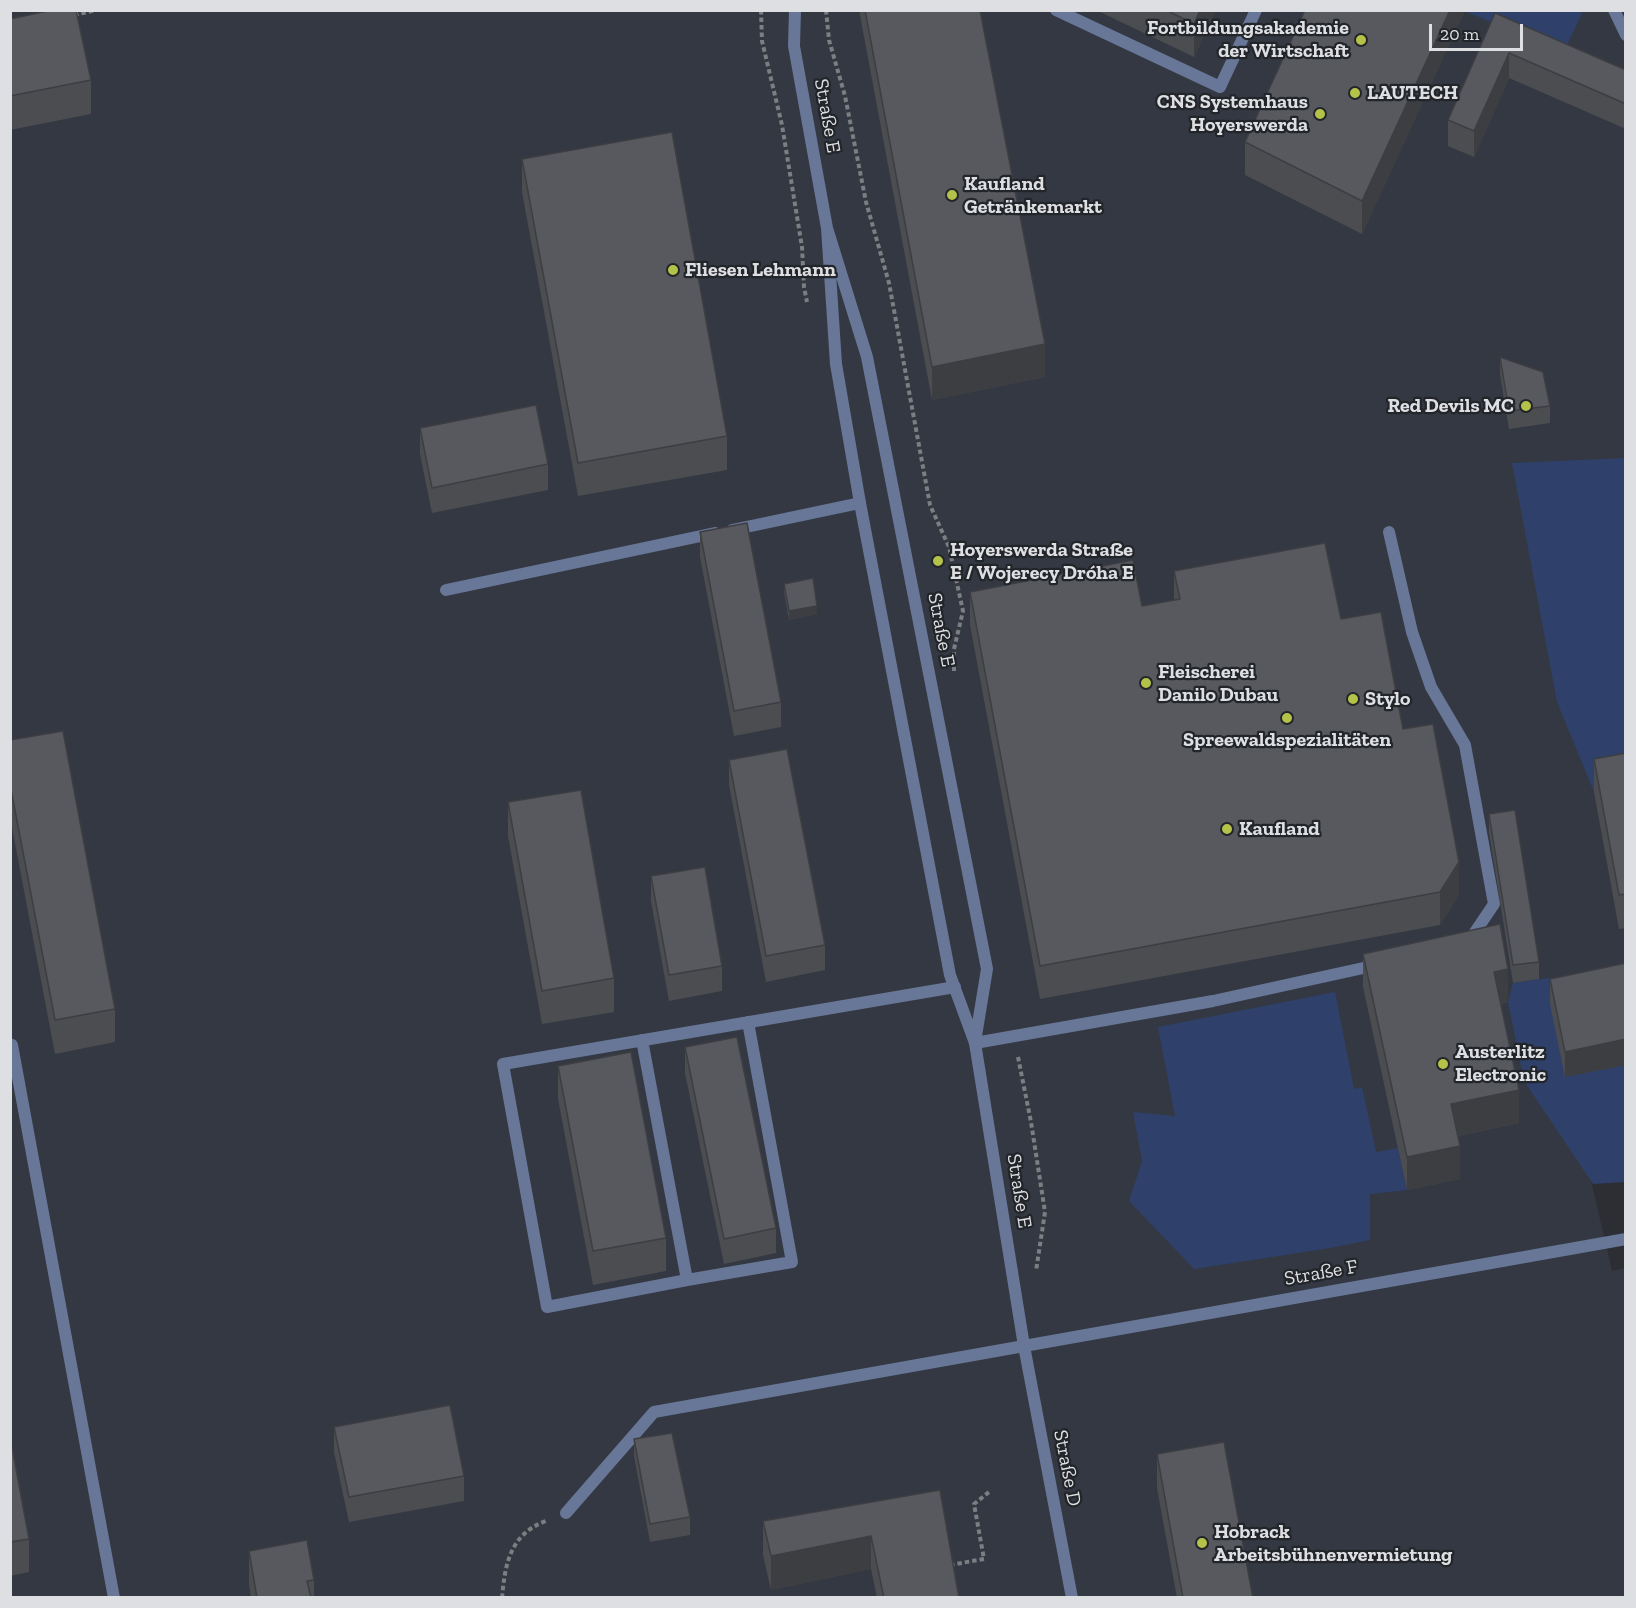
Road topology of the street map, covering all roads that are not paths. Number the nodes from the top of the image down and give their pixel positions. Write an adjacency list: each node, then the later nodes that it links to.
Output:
1 (795, 10): 6 (street, Straße E)
2 (1056, 10): 3 (street)
3 (1256, 10)
4 (1614, 10): 5 (street)
5 (1626, 35)
6 (828, 228): 7 (street, Straße E); 15 (street, Straße E)
7 (860, 503): 9 (street); 12 (street, Straße E)
8 (1389, 532): 10 (street)
9 (446, 590)
10 (1455, 948)
11 (1386, 963): 15 (street)
12 (955, 987): 13 (street); 15 (street, Straße E)
13 (748, 1022): 14 (street); 18 (street)
14 (642, 1040): 18 (street); 18 (street)
15 (975, 1043): 19 (street, Straße E)
16 (12, 1045): 21 (street)
17 (1626, 1239): 19 (street, Straße F)
18 (687, 1280)
19 (1024, 1346): 20 (street, Straße F); 22 (street, Straße D)
20 (566, 1513)
21 (114, 1598)
22 (1072, 1598)

